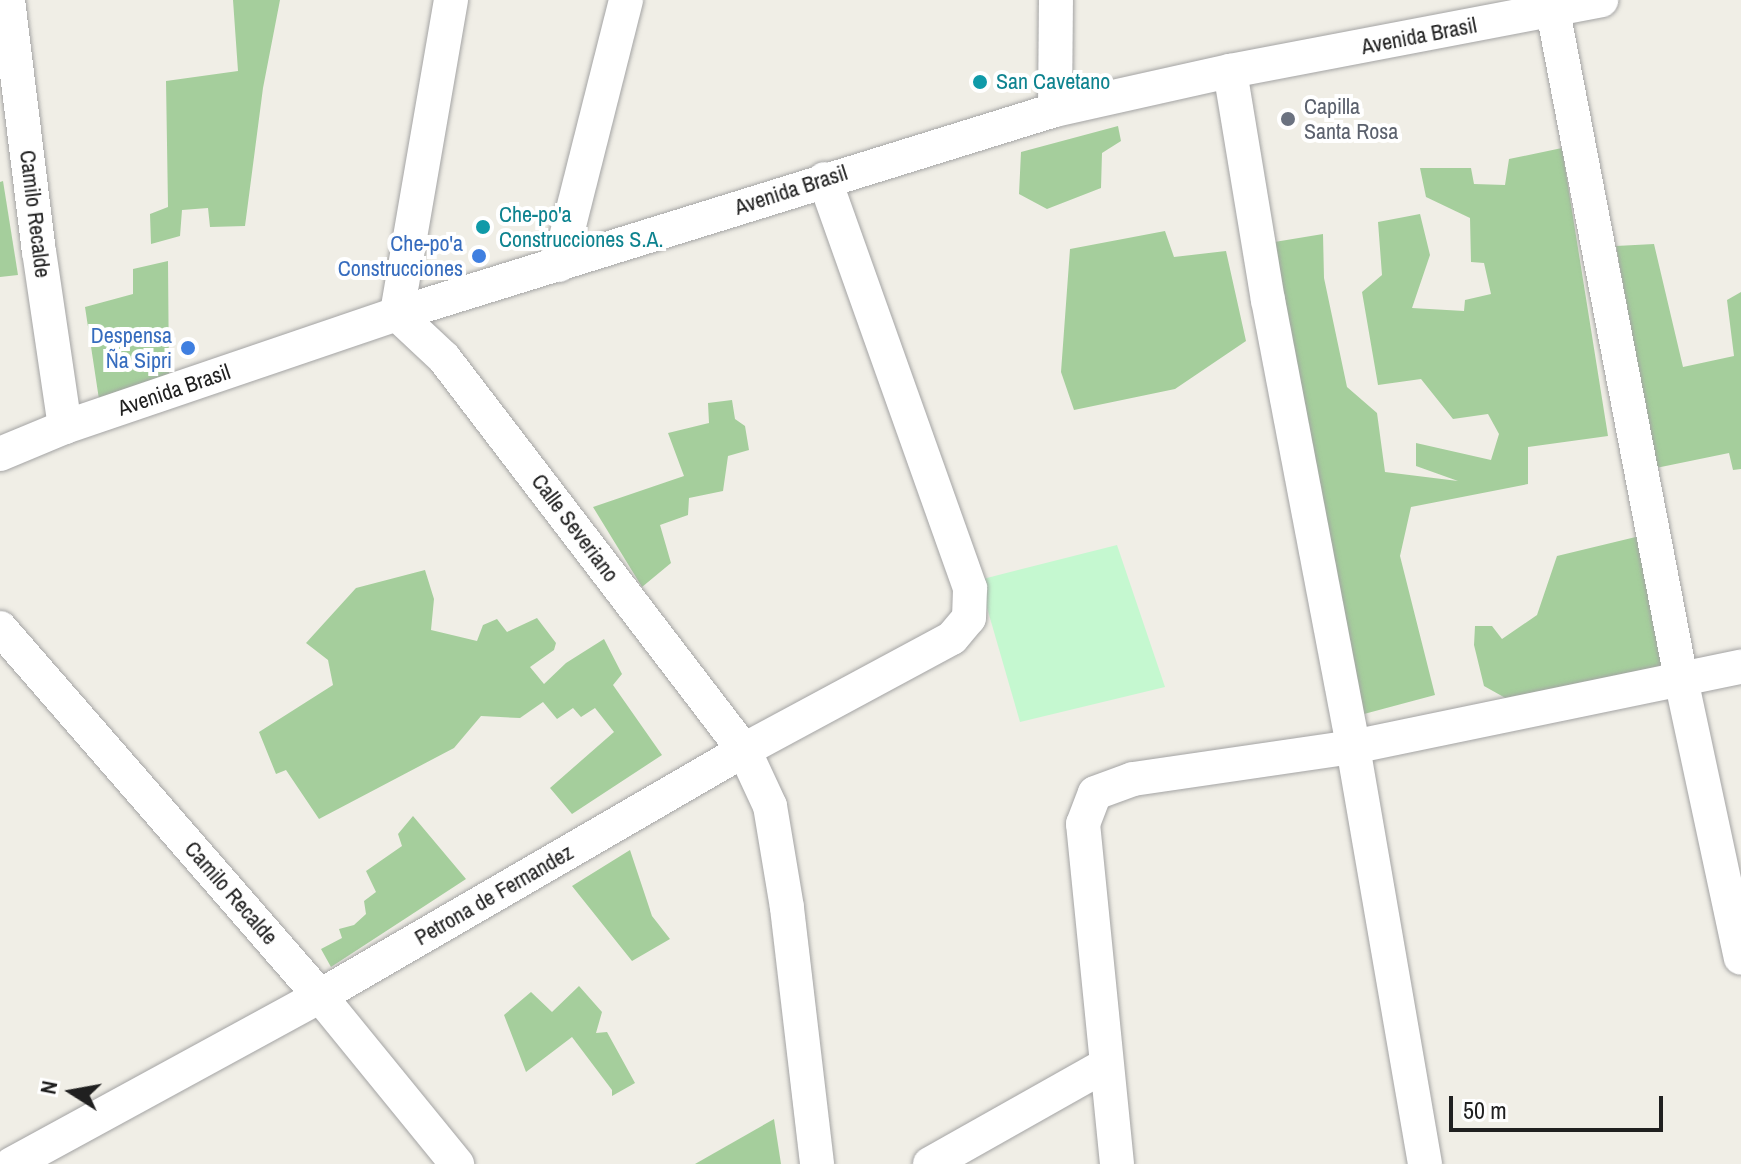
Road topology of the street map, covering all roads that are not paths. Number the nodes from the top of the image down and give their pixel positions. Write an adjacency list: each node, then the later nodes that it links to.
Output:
1 (8, 0): 12 (street, Camilo Recalde)
2 (451, 0): 11 (street)
3 (626, 0): 10 (street)
4 (1056, 0): 8 (street)
5 (1601, 0): 6 (street, Avenida Brasil)
6 (1553, 11): 7 (street, Avenida Brasil); 16 (street)
7 (1230, 71): 8 (street, Avenida Brasil); 17 (street)
8 (1055, 110): 9 (street, Avenida Brasil)
9 (824, 179): 10 (street, Avenida Brasil); 18 (street, Petrona de Fernandez)
10 (559, 265): 11 (street, Avenida Brasil)
11 (397, 314): 12 (street, Avenida Brasil); 18 (street, Calle Severiano)
12 (65, 427): 13 (street, Avenida Brasil)
13 (0, 454)
14 (0, 628): 20 (street, Camilo Recalde)
15 (1741, 667): 16 (street)
16 (1681, 679): 17 (street); 19 (street)
17 (1353, 747): 21 (street); 27 (street)
18 (744, 750): 20 (street, Petrona de Fernandez); 24 (street, Calle Severiano)
19 (1741, 958)
20 (320, 996): 22 (street, Petrona de Fernandez); 23 (street, Camilo Recalde)
21 (1104, 1066): 25 (street); 26 (street)
22 (12, 1164)
23 (457, 1164)
24 (817, 1164)
25 (930, 1164)
26 (1117, 1164)
27 (1425, 1164)

